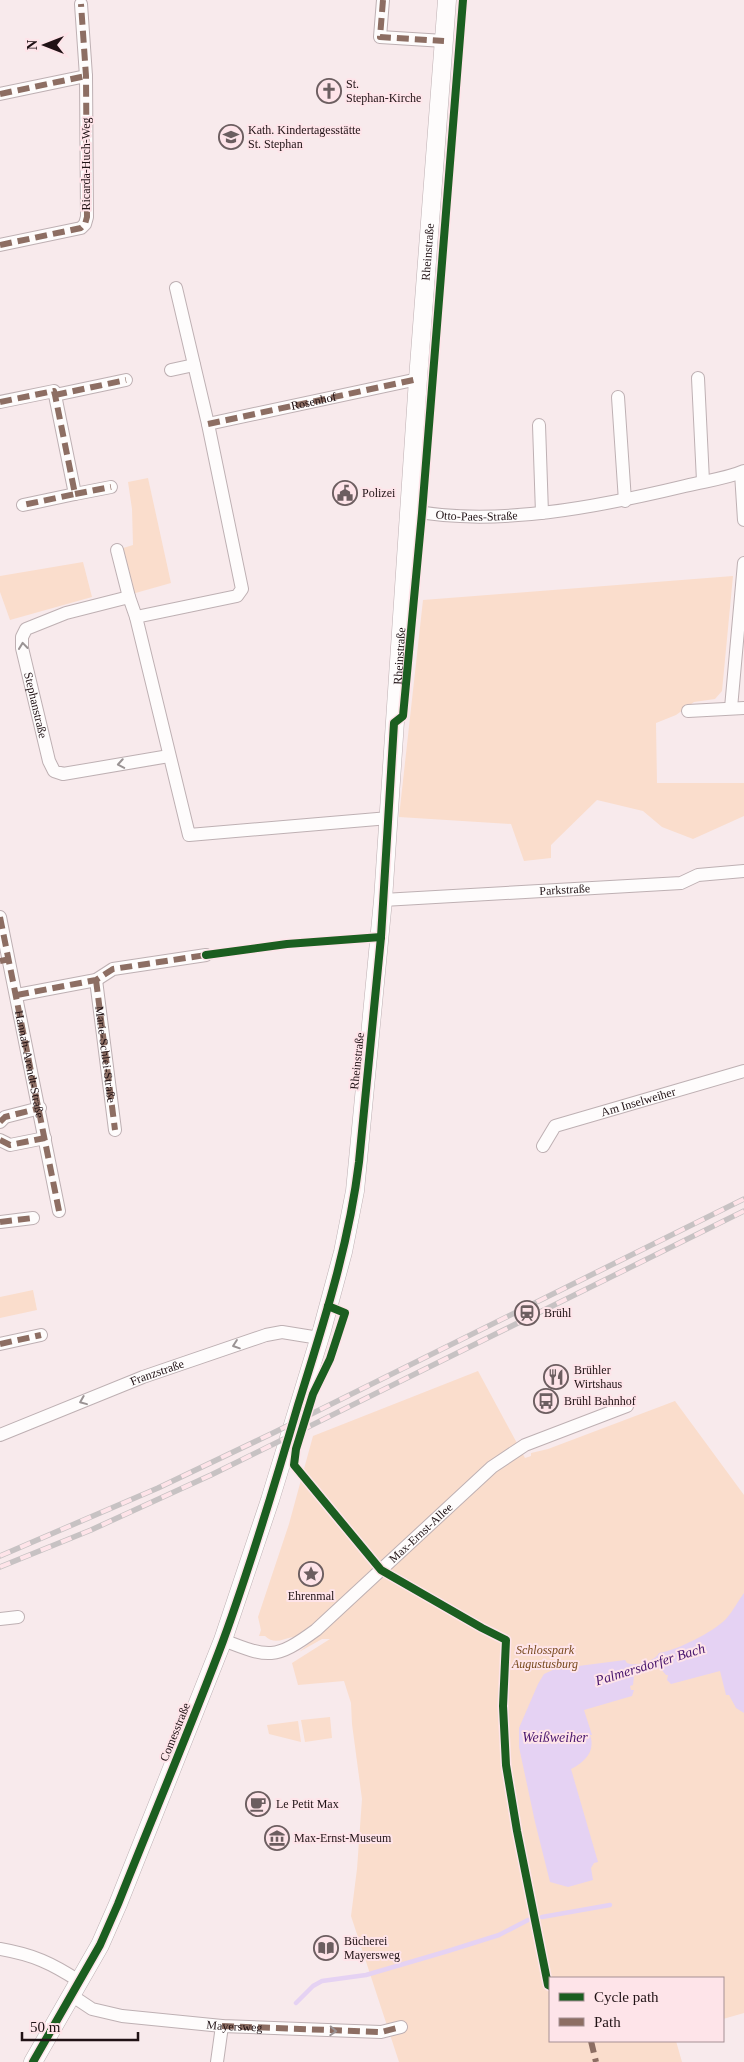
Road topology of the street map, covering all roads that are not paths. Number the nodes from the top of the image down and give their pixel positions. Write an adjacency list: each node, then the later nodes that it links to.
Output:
1 (383, 0): 4 (street)
2 (447, 0): 4 (main road, Rheinstraße)
3 (81, 4): 5 (street, Ricarda-Huch-Weg)
4 (444, 41): 12 (main road, Rheinstraße)
5 (86, 76): 6 (street); 7 (street, Ricarda-Huch-Weg)
6 (0, 94)
7 (0, 245)
8 (176, 288): 9 (street)
9 (194, 364): 10 (street); 17 (street)
10 (171, 370)
11 (698, 378): 20 (street)
12 (418, 379): 17 (street, Rosenhof); 25 (main road, Rheinstraße)
13 (126, 380): 14 (street)
14 (55, 395): 16 (street); 22 (street)
15 (618, 397): 23 (street)
16 (0, 402)
17 (208, 424): 31 (street)
18 (539, 425): 26 (street)
19 (742, 472): 20 (street, Otto-Paes-Straße); 27 (street, Otto-Paes-Straße)
20 (703, 481): 23 (street, Otto-Paes-Straße)
21 (111, 487): 22 (street)
22 (75, 494): 24 (street)
23 (625, 501): 26 (street, Otto-Paes-Straße)
24 (23, 505)
25 (409, 510): 26 (street, Otto-Paes-Straße); 35 (main road, Rheinstraße)
26 (542, 513)
27 (744, 520)
28 (116, 550): 30 (street)
29 (744, 563): 32 (street)
30 (129, 597): 31 (street); 34 (street, Stephanstraße, one-way to 30)
31 (136, 617): 34 (street)
32 (738, 708): 33 (street)
33 (688, 711)
34 (169, 756): 35 (street)
35 (388, 818): 37 (main road, Rheinstraße)
36 (744, 871): 37 (street, Parkstraße)
37 (383, 900): 54 (main road, Rheinstraße)
38 (1, 925): 40 (street, Hannah-Arendt-Straße)
39 (206, 955): 41 (street)
40 (5, 960): 42 (street, Hannah-Arendt-Straße)
41 (96, 980): 42 (street); 46 (street, Marie-Schlei-Straße)
42 (17, 995): 44 (street, Hannah-Arendt-Straße)
43 (744, 1071): 49 (street, Am Inselweiher)
44 (40, 1108): 45 (street); 47 (street, Hannah-Arendt-Straße)
45 (0, 1122)
46 (115, 1130)
47 (44, 1138): 48 (street); 50 (street, Hannah-Arendt-Straße)
48 (0, 1140)
49 (543, 1146)
50 (60, 1211)
51 (33, 1218): 52 (street)
52 (0, 1222)
53 (41, 1335): 55 (street)
54 (319, 1338): 56 (main road, Rheinstraße); 58 (street, Franzstraße, one-way to 58)
55 (0, 1344)
56 (302, 1394): 61 (main road, Comesstraße)
57 (627, 1406): 61 (street, Max-Ernst-Allee)
58 (0, 1435)
59 (18, 1617): 60 (street)
60 (0, 1619)
61 (223, 1640): 63 (main road, Comesstraße)
62 (0, 1949): 63 (street, Mayersweg)
63 (75, 1988): 64 (street, Mayersweg); 66 (main road, Comesstraße)
64 (222, 2026): 65 (street, Mayersweg, one-way to 65); 67 (street)
65 (401, 2027)
66 (33, 2062)
67 (217, 2062)

